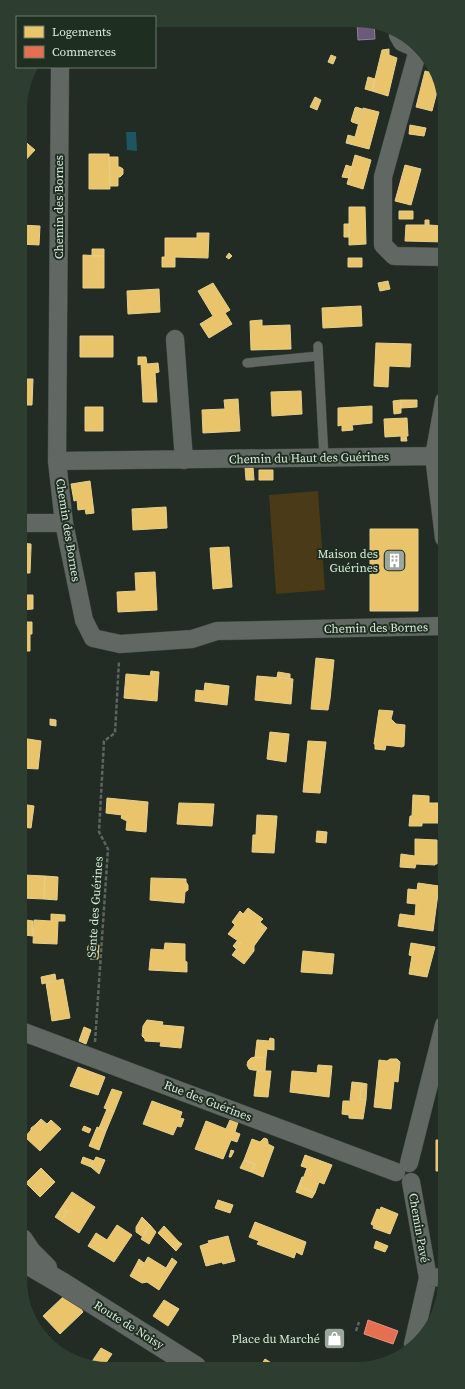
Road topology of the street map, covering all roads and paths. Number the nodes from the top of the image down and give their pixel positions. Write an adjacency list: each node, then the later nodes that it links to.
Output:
1 (418, 56): 3 (street)
2 (60, 68): 12 (street, Chemin des Bornes)
3 (438, 257)
4 (175, 339): 11 (street)
5 (318, 346): 6 (lane)
6 (318, 356): 7 (lane); 10 (lane)
7 (248, 363)
8 (438, 434): 9 (street)
9 (434, 456): 10 (street, Chemin du Haut des Guérines); 13 (street)
10 (324, 458): 11 (street, Chemin du Haut des Guérines)
11 (184, 460): 12 (street, Chemin du Haut des Guérines)
12 (57, 462): 15 (street, Chemin des Bornes)
13 (438, 475)
14 (27, 522): 15 (street)
15 (64, 523): 17 (street, Chemin des Bornes)
16 (438, 626): 17 (street, Chemin des Bornes)
17 (120, 644): 20 (path, Sente des Guérines)
18 (27, 1033): 20 (street, Rue des Guérines)
19 (438, 1048): 21 (street)
20 (94, 1058): 21 (street, Rue des Guérines)
21 (402, 1168): 24 (street, Chemin Pavé)
22 (27, 1248): 25 (street, Route de Noisy)
23 (27, 1263): 25 (street, Route de Noisy)
24 (436, 1278): 28 (street, Chemin Pavé)
25 (63, 1284): 29 (street, Route de Noisy)
26 (359, 1322): 27 (path)
27 (356, 1332)
28 (416, 1336)
29 (187, 1362)

